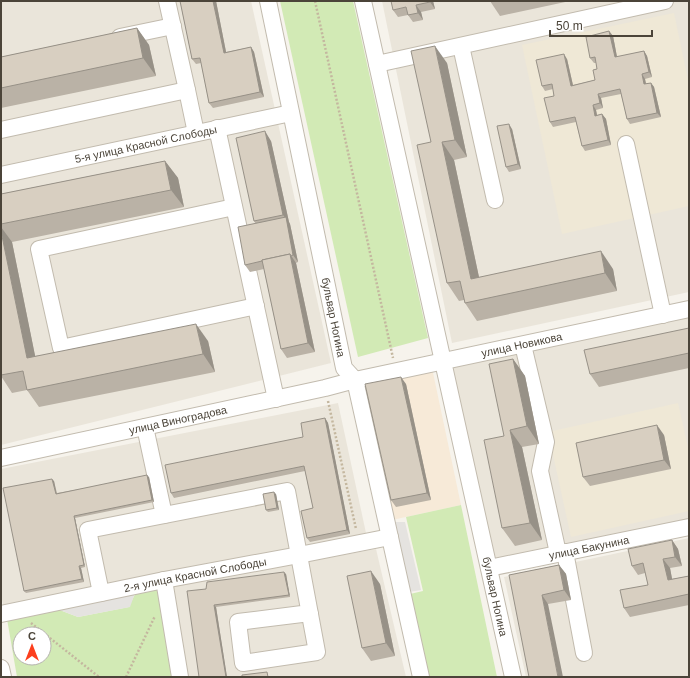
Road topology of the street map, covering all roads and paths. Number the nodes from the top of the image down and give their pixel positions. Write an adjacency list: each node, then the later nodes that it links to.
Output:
1 (167, 1): 6 (street)
2 (268, 1): 11 (street, бульвар Ногина)
3 (315, 1): 24 (path)
4 (364, 1): 9 (street, бульвар Ногина)
5 (665, 1): 8 (street)
6 (173, 26): 7 (street); 10 (street)
7 (102, 41)
8 (461, 46): 9 (street); 17 (street)
9 (378, 64): 23 (street, бульвар Ногина)
10 (187, 90): 13 (street); 14 (street)
11 (291, 113): 12 (street, 5-я улица Красной Слободы); 25 (street, бульвар Ногина)
12 (217, 128): 14 (street, 5-я улица Красной Слободы); 18 (street)
13 (1, 130)
14 (196, 133): 16 (street, 5-я улица Красной Слободы)
15 (626, 144): 21 (street)
16 (1, 175)
17 (495, 200)
18 (234, 207): 19 (street); 19 (street)
19 (256, 306): 27 (street)
20 (689, 309): 21 (street, улица Новикова)
21 (663, 315): 22 (street, улица Новикова)
22 (523, 345): 23 (street, улица Новикова); 34 (street)
23 (443, 362): 24 (street, улица Новикова); 36 (street, бульвар Ногина)
24 (396, 372): 25 (street, улица Новикова)
25 (355, 380): 26 (street, улица Виноградова); 32 (street, бульвар Ногина)
26 (325, 388): 27 (street, улица Виноградова); 33 (path)
27 (276, 399): 28 (street, улица Виноградова)
28 (145, 427): 29 (street, улица Виноградова); 30 (street)
29 (1, 458)
30 (164, 515): 35 (street); 38 (street)
31 (689, 527): 34 (street, улица Бакунина)
32 (390, 537): 33 (street, 2-я улица Красной Слободы); 48 (street, бульвар Ногина)
33 (359, 543): 35 (street, 2-я улица Красной Слободы)
34 (562, 552): 36 (street, улица Бакунина); 42 (street)
35 (300, 555): 37 (street, 2-я улица Красной Слободы); 41 (street)
36 (489, 568): 49 (street, бульвар Ногина)
37 (164, 580): 38 (street, 2-я улица Красной Слободы); 47 (street)
38 (101, 593): 39 (street, 2-я улица Красной Слободы)
39 (9, 612): 45 (path)
40 (156, 613): 46 (path)
41 (310, 613): 41 (street)
42 (584, 653)
43 (1, 668): 44 (street)
44 (2, 677)
45 (99, 677)
46 (126, 677)
47 (180, 677)
48 (421, 677)
49 (513, 677)

